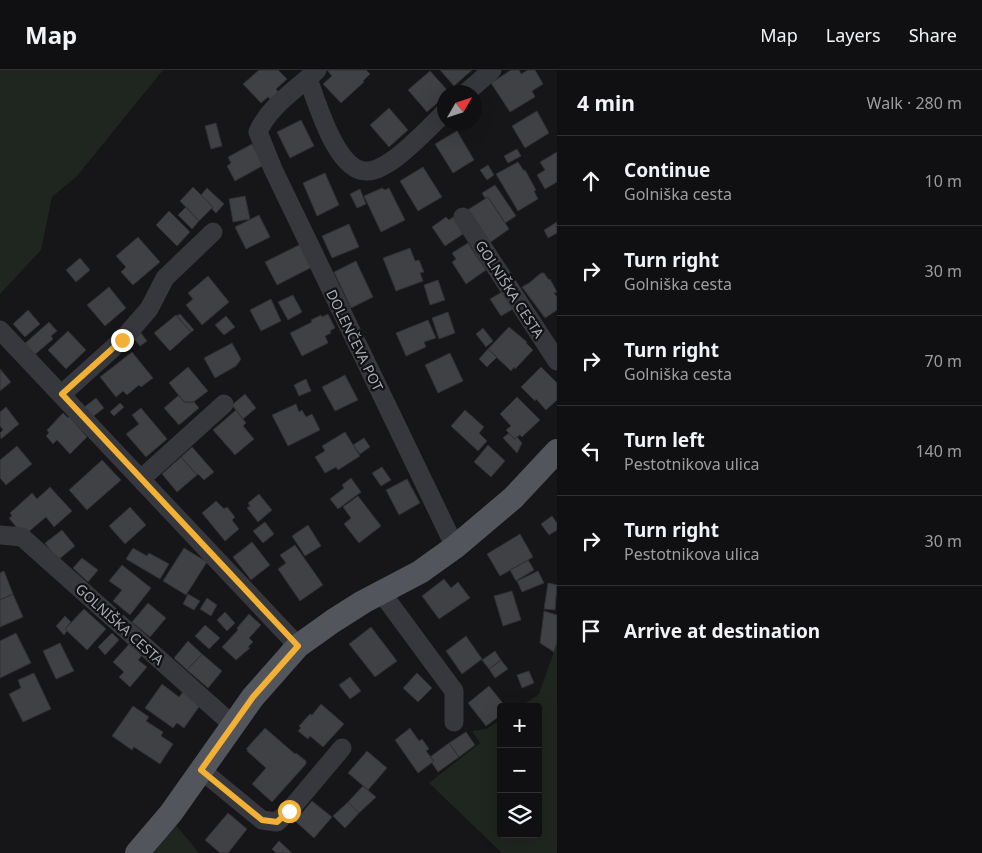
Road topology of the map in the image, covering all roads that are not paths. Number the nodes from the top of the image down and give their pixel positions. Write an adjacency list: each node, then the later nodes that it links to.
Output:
1 (492, 70): 3 (street)
2 (313, 74): 4 (street); 14 (street, DOLENČEVA POT)
3 (475, 85)
4 (437, 119)
5 (463, 217): 8 (street, GOLNIŠKA CESTA)
6 (214, 232): 9 (street)
7 (0, 330): 9 (street)
8 (557, 361)
9 (62, 394): 12 (street)
10 (224, 404): 12 (street)
11 (557, 451): 14 (main road)
12 (141, 479): 16 (street)
13 (0, 535): 18 (street, GOLNIŠKA CESTA)
14 (455, 547): 15 (main road)
15 (381, 592): 16 (main road); 17 (street)
16 (298, 646): 18 (main road)
17 (454, 722)
18 (233, 725): 20 (main road)
19 (342, 748): 20 (street)
20 (201, 770): 21 (main road)
21 (137, 853)

